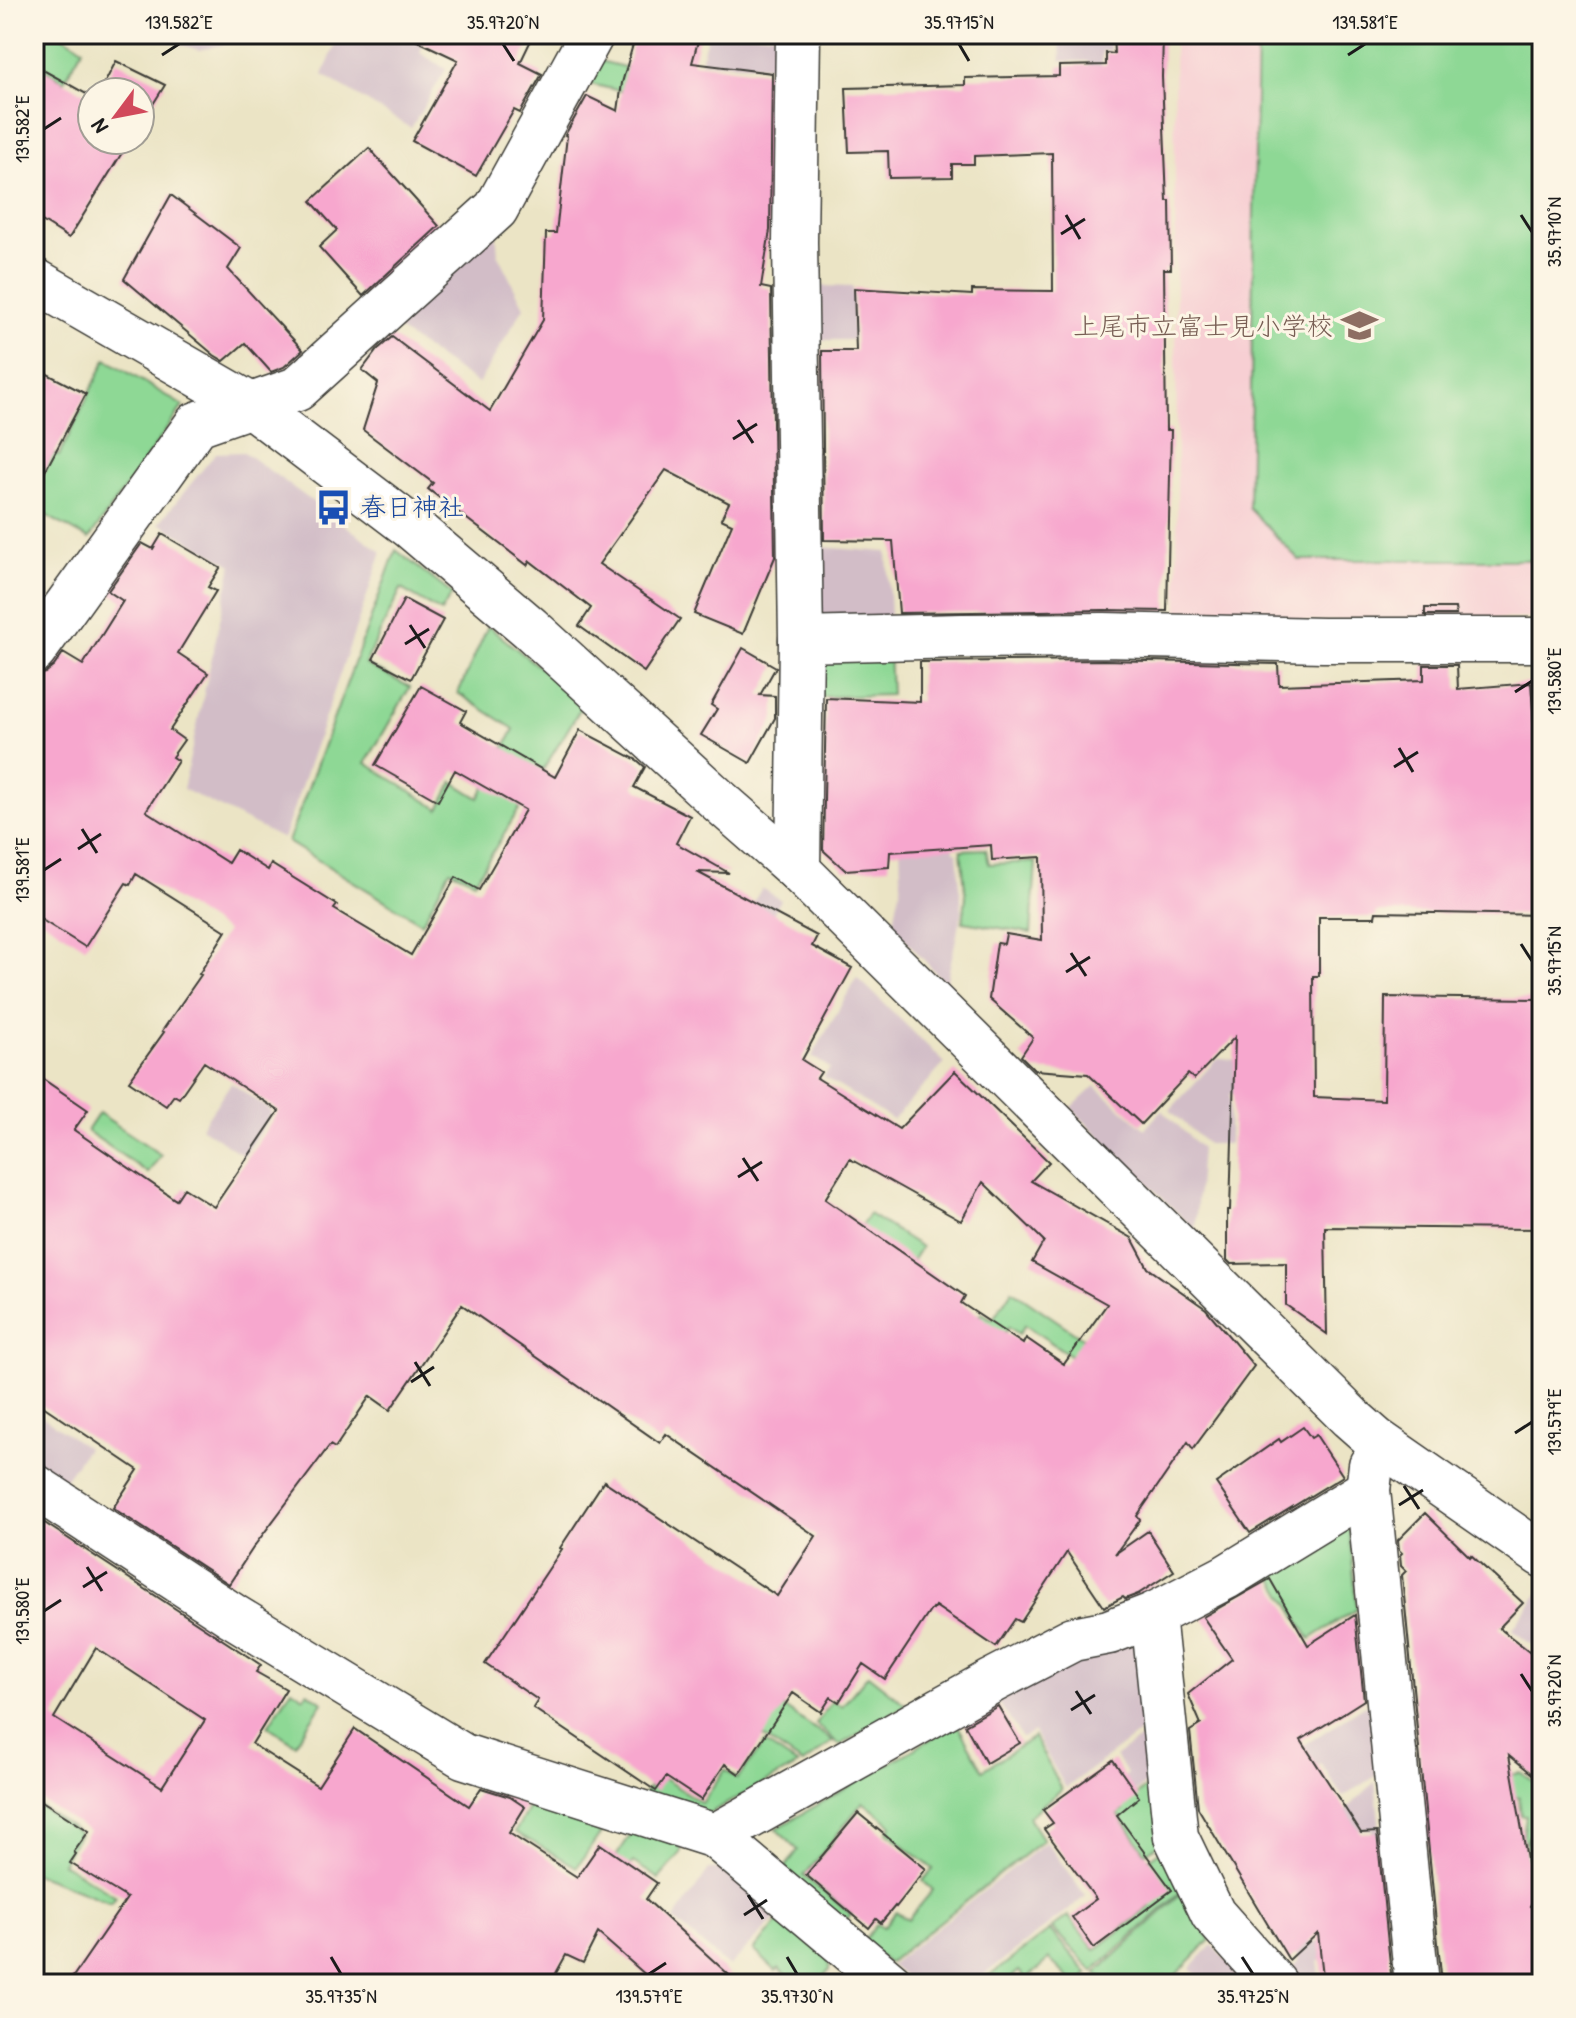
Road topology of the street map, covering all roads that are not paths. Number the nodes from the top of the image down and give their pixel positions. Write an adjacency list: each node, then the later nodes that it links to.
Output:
1 (592, 34): 4 (street)
2 (798, 34): 5 (street)
3 (34, 280): 4 (street)
4 (249, 404): 7 (street); 8 (street)
5 (801, 640): 6 (street); 8 (street)
6 (1542, 640)
7 (34, 651)
8 (798, 870): 9 (street)
9 (1375, 1439): 11 (street); 12 (street)
10 (34, 1486): 14 (street)
11 (1368, 1490): 13 (street); 17 (street)
12 (1542, 1555)
13 (1153, 1615): 14 (street); 16 (street)
14 (715, 1836): 15 (street)
15 (891, 1984)
16 (1275, 1984)
17 (1417, 1984)

